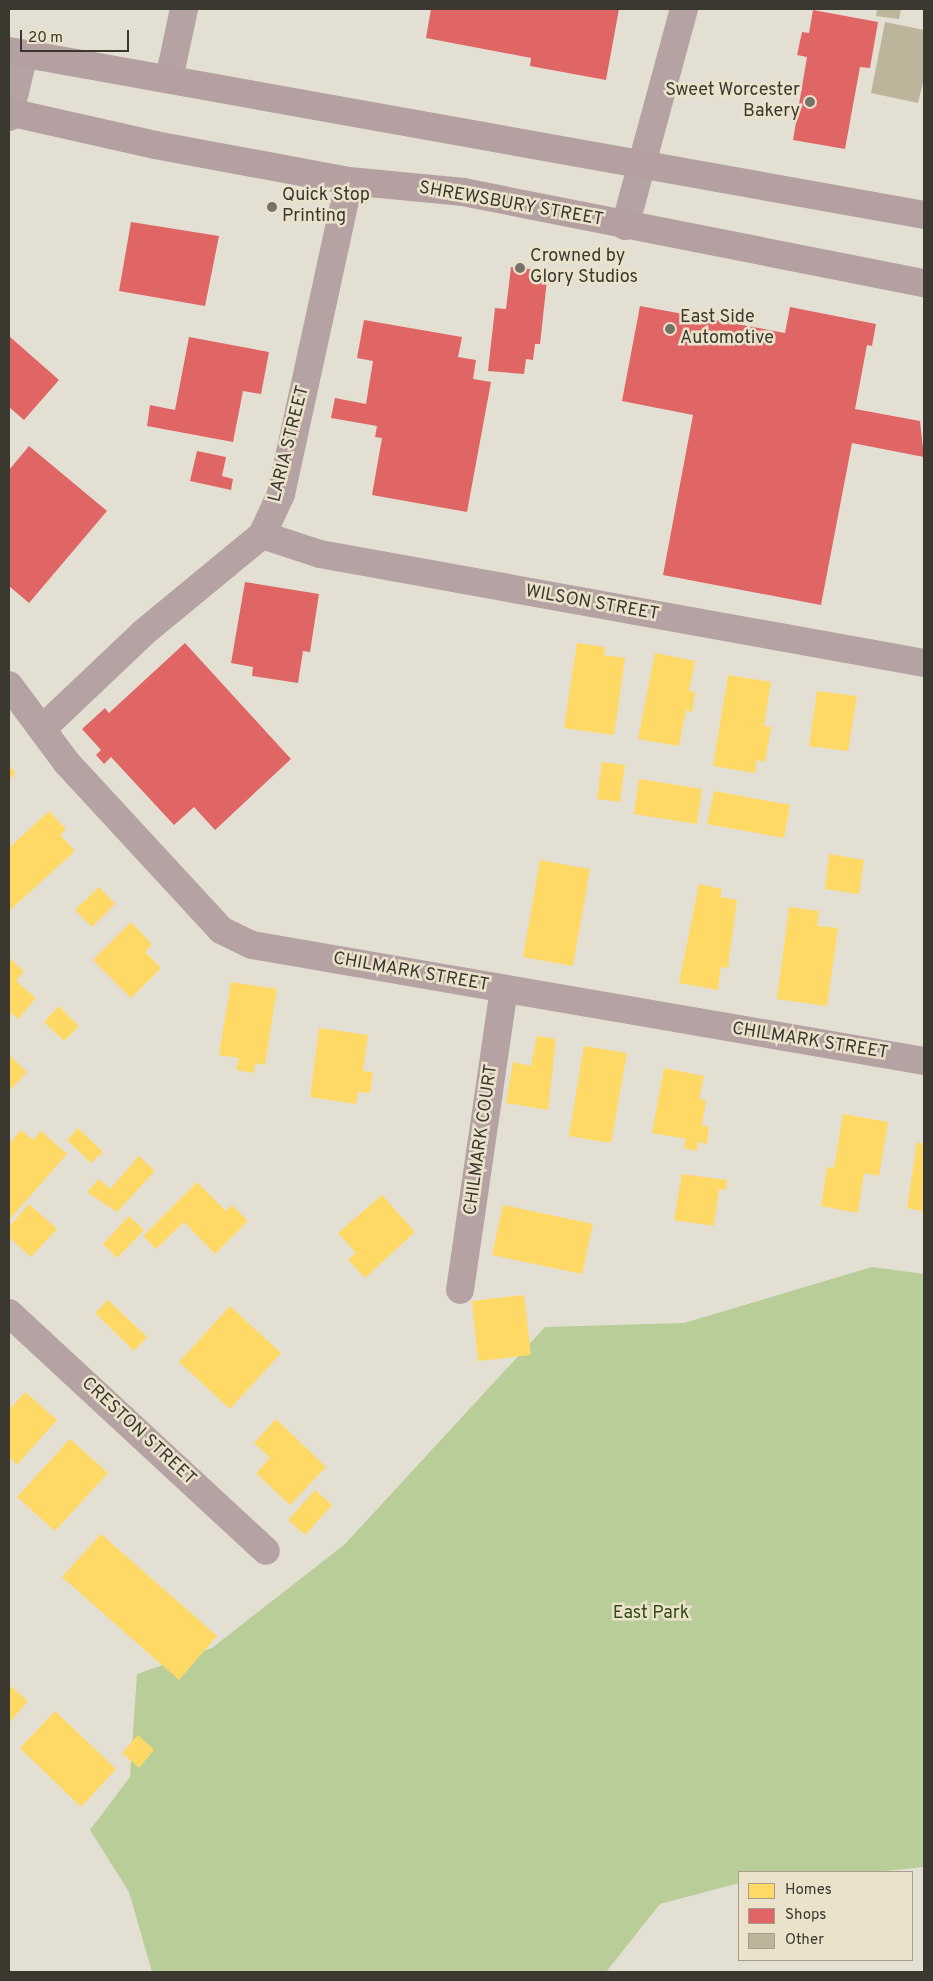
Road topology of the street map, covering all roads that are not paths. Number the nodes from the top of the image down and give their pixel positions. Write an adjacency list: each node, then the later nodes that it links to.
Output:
1 (184, 9): 4 (street)
2 (684, 9): 6 (street)
3 (16, 52): 4 (main road); 5 (street)
4 (169, 79): 6 (main road)
5 (10, 114): 7 (main road, SHREWSBURY STREET)
6 (642, 165): 8 (main road); 9 (street)
7 (350, 181): 9 (main road, SHREWSBURY STREET); 11 (street, LARIA STREET)
8 (924, 215)
9 (625, 226): 10 (main road, SHREWSBURY STREET)
10 (924, 283)
11 (262, 535): 12 (street, WILSON STREET); 14 (street, LARIA STREET)
12 (924, 663)
13 (9, 685): 14 (street, CHILMARK STREET)
14 (42, 729): 15 (street, CHILMARK STREET)
15 (504, 989): 16 (street, CHILMARK STREET); 17 (street, CHILMARK COURT)
16 (924, 1061)
17 (460, 1290)
18 (9, 1313): 19 (street, CRESTON STREET)
19 (266, 1551)

